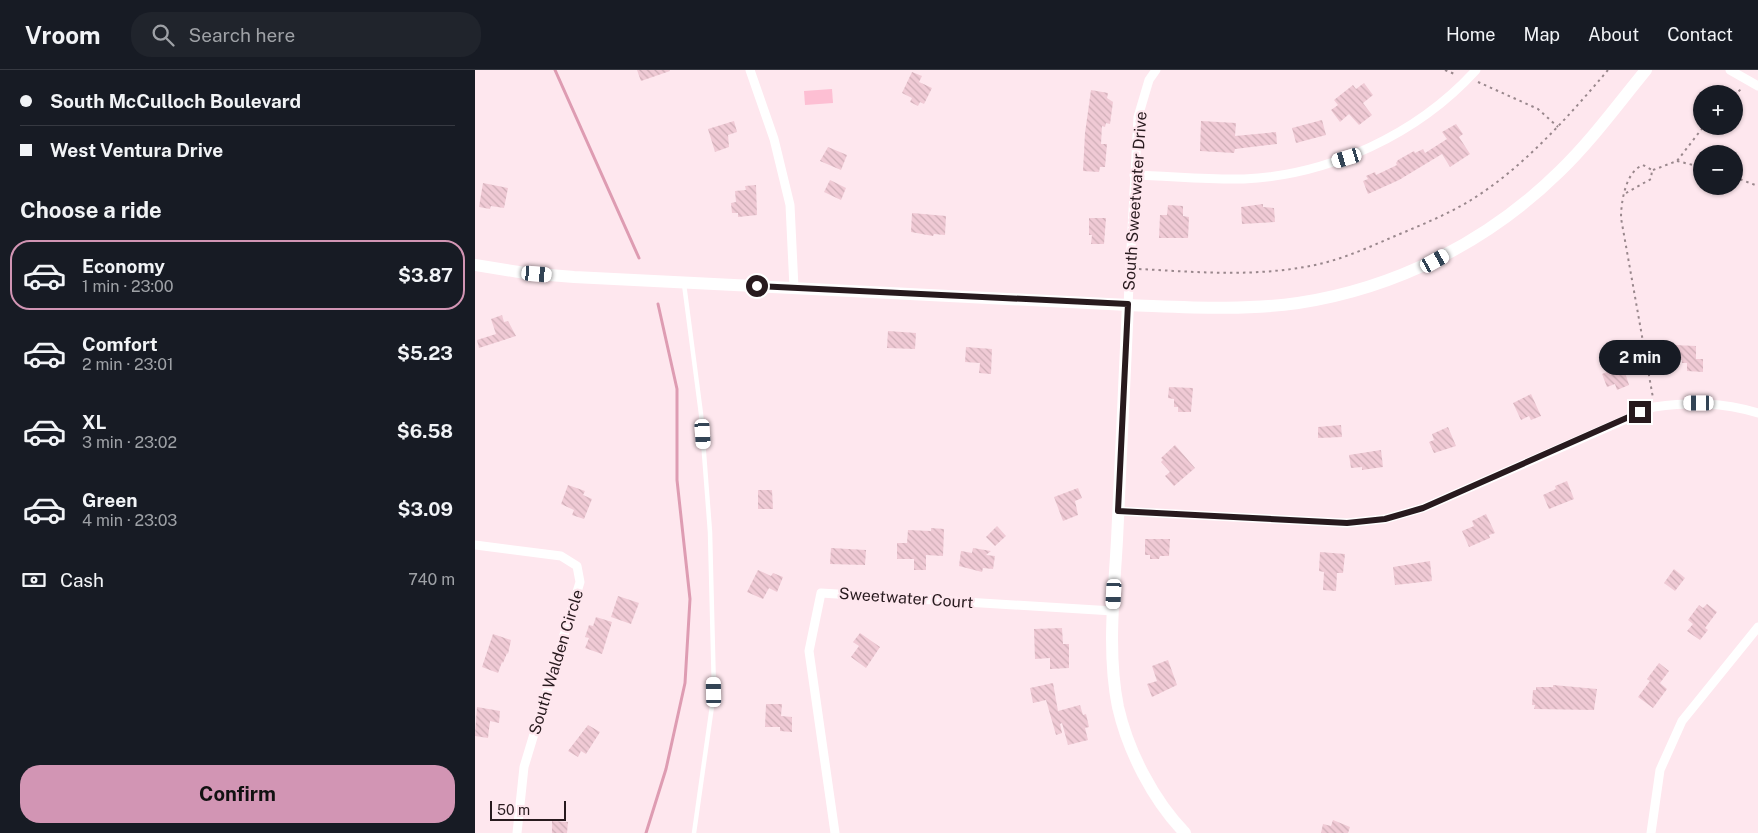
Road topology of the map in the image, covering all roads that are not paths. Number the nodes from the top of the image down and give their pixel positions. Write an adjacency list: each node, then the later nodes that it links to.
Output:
1 (750, 70): 10 (street)
2 (1156, 70): 7 (street, South Sweetwater Drive)
3 (1476, 70): 7 (street)
4 (1646, 70): 11 (main road)
5 (1730, 70): 6 (street)
6 (1758, 86)
7 (1134, 175): 11 (street, South Sweetwater Drive)
8 (475, 265): 9 (main road)
9 (683, 282): 10 (main road); 18 (lane)
10 (794, 288): 11 (main road)
11 (1128, 304): 13 (main road)
12 (1758, 413): 13 (street)
13 (1118, 511): 15 (main road)
14 (475, 546): 17 (street, South Walden Circle)
15 (1113, 611): 19 (street, Sweetwater Court); 20 (main road)
16 (1758, 627): 21 (street)
17 (517, 833)
18 (694, 833)
19 (835, 833)
20 (1185, 833)
21 (1651, 833)

